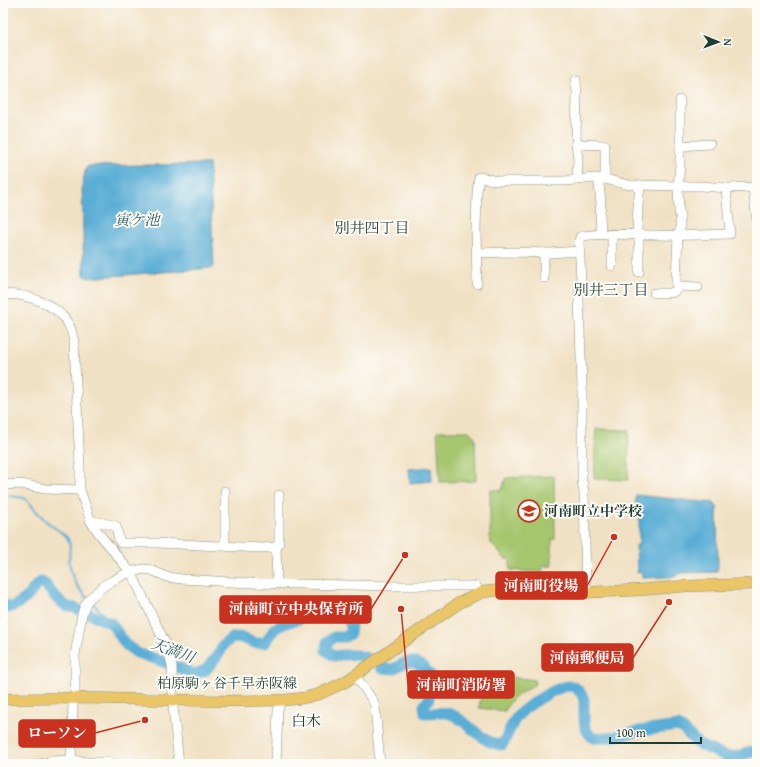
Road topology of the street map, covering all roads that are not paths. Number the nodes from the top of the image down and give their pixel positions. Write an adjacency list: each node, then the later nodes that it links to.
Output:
1 (576, 80): 3 (street)
2 (680, 100): 5 (street)
3 (576, 144): 6 (street); 7 (street)
4 (710, 144): 5 (street)
5 (680, 146): 9 (street)
6 (603, 179): 7 (street); 8 (street); 13 (street)
7 (577, 180): 18 (street)
8 (640, 185): 9 (street); 15 (street)
9 (678, 186): 11 (street); 16 (street)
10 (755, 187): 11 (street); 12 (street)
11 (726, 188): 16 (street)
12 (757, 221)
13 (601, 235): 14 (street); 17 (street)
14 (612, 235): 15 (street); 20 (street)
15 (638, 235): 16 (street); 21 (street)
16 (679, 235): 25 (street)
17 (579, 251): 19 (street); 38 (street)
18 (476, 253): 19 (street); 23 (street)
19 (544, 253): 22 (street)
20 (612, 266)
21 (639, 272)
22 (544, 278)
23 (477, 284)
24 (698, 287): 25 (street)
25 (677, 288): 26 (street)
26 (654, 293)
27 (3, 295): 29 (street)
28 (3, 485): 29 (street)
29 (80, 490): 32 (street)
30 (225, 491): 33 (street)
31 (279, 495): 34 (street)
32 (91, 522): 33 (street); 35 (street)
33 (225, 545): 34 (street)
34 (276, 547): 36 (street)
35 (130, 572): 36 (street); 41 (street); 43 (street)
36 (277, 584): 39 (street)
37 (757, 584): 38 (main road, 柏原駒ヶ谷千早赤阪線)
38 (586, 592): 39 (main road, 柏原駒ヶ谷千早赤阪線)
39 (480, 593): 40 (main road, 柏原駒ヶ谷千早赤阪線)
40 (355, 675): 44 (main road, 柏原駒ヶ谷千早赤阪線); 50 (street)
41 (75, 698): 42 (main road, 柏原駒ヶ谷千早赤阪線); 43 (main road, 柏原駒ヶ谷千早赤阪線); 45 (street)
42 (3, 699)
43 (173, 699): 44 (main road, 柏原駒ヶ谷千早赤阪線); 48 (street)
44 (281, 700): 49 (street)
45 (71, 762): 46 (street); 47 (street)
46 (40, 764)
47 (115, 764)
48 (179, 764)
49 (276, 764)
50 (380, 764)

